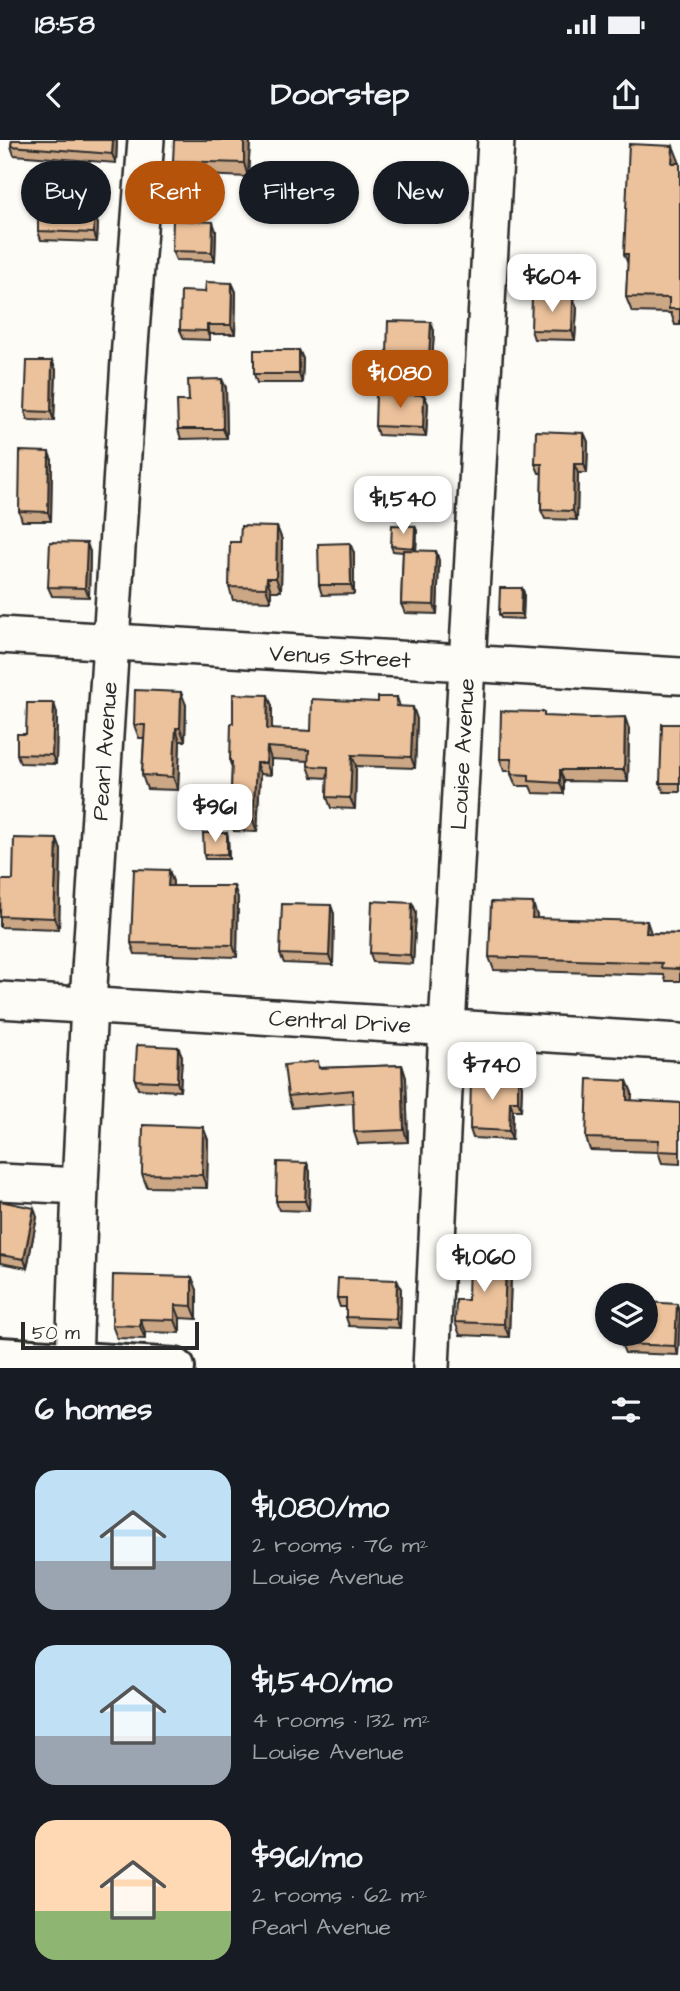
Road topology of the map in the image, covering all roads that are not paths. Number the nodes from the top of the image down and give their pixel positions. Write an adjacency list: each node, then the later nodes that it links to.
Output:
1 (146, 140): 4 (street, Pearl Avenue)
2 (496, 140): 5 (street, Louise Avenue)
3 (0, 635): 4 (street, Venus Street)
4 (111, 642): 5 (street, Venus Street); 8 (street, Pearl Avenue)
5 (467, 663): 6 (street, Venus Street); 9 (street, Louise Avenue)
6 (680, 676)
7 (0, 1000): 8 (street, Central Drive)
8 (89, 1005): 9 (street, Central Drive); 12 (street, Pearl Avenue)
9 (447, 1027): 10 (street, Central Drive); 16 (street, Louise Avenue)
10 (680, 1042)
11 (0, 1182): 12 (street)
12 (80, 1186): 14 (street, Pearl Avenue)
13 (0, 1357): 14 (main road)
14 (74, 1362): 15 (main road)
15 (175, 1368)
16 (431, 1368)

